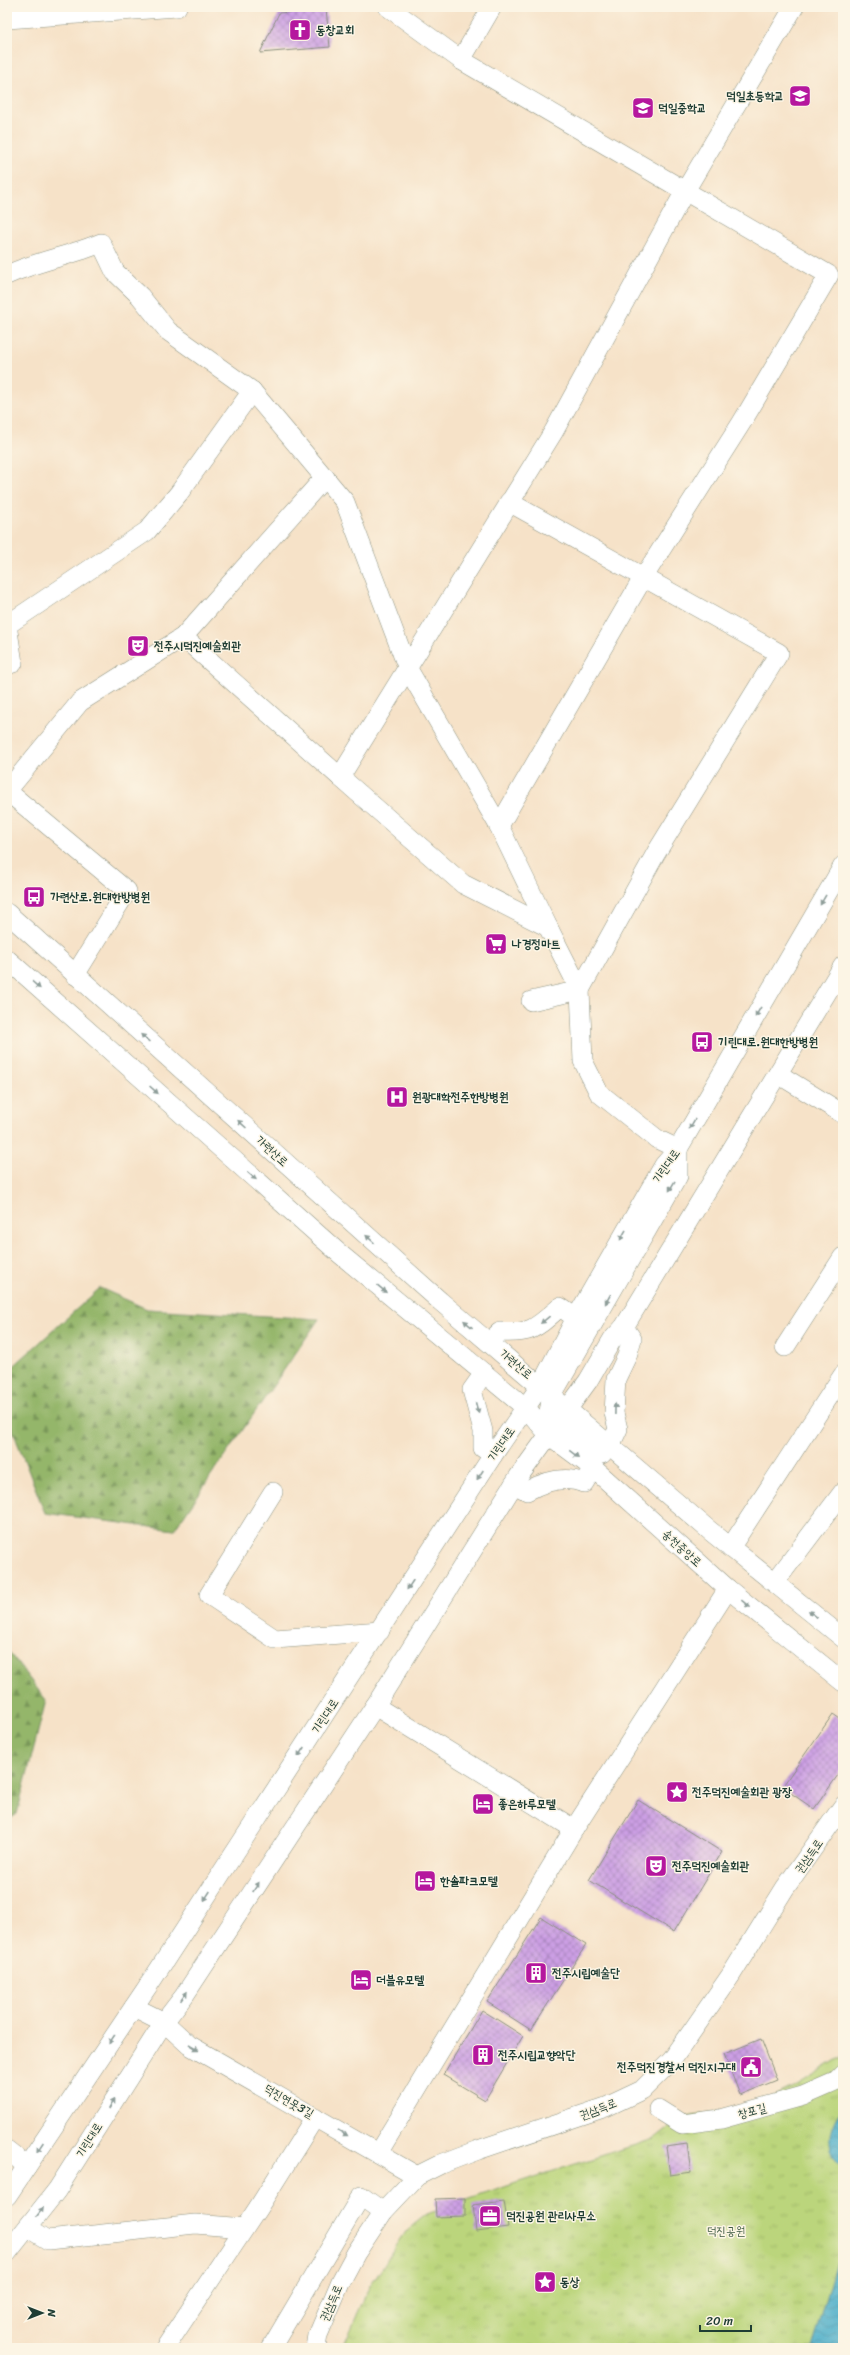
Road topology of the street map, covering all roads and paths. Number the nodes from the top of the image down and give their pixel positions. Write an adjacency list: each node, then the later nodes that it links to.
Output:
1 (177, 7): 5 (street)
2 (388, 7): 7 (street)
3 (492, 7): 7 (street)
4 (794, 7): 8 (street)
5 (121, 9): 6 (street)
6 (7, 19)
7 (461, 60): 8 (street)
8 (685, 192): 12 (street); 13 (street)
9 (7, 275): 10 (street)
10 (252, 391): 11 (street); 15 (street)
11 (326, 477): 14 (street); 16 (street)
12 (509, 502): 13 (street); 16 (street)
13 (643, 578): 19 (street); 26 (street)
14 (183, 637): 17 (street); 18 (street)
15 (7, 665)
16 (408, 668): 17 (street); 19 (street)
17 (340, 777): 22 (street)
18 (7, 791): 25 (street)
19 (499, 826): 22 (street)
20 (843, 866): 30 (street, 기린대로, one-way to 30)
21 (7, 913): 25 (street, 가련산로)
22 (548, 927): 26 (street)
23 (7, 959): 36 (street, one-way to 36)
24 (843, 966): 28 (street, 기린대로)
25 (75, 975): 34 (street, 가련산로, one-way to 25)
26 (580, 990): 27 (street); 30 (street)
27 (531, 1001)
28 (778, 1074): 29 (street); 33 (street, 기린대로)
29 (843, 1114)
30 (678, 1149): 32 (street, 기린대로, one-way to 32); 39 (street, one-way to 39)
31 (843, 1257): 35 (street)
32 (576, 1318): 34 (street, one-way to 34); 39 (street, 기린대로)
33 (624, 1327): 39 (street, 기린대로); 40 (street, one-way to 33)
34 (489, 1342): 39 (street, 가련산로)
35 (785, 1347)
36 (484, 1373): 38 (street); 41 (street, one-way to 41)
37 (843, 1375): 47 (street)
38 (526, 1408): 39 (street, 송천중앙로); 39 (street, 기린대로); 41 (street, 기린대로)
39 (553, 1409): 40 (street, 송천중앙로); 42 (street, 송천중앙로, one-way to 42); 43 (street, 기린대로); 46 (street)
40 (610, 1446): 46 (street, 송천중앙로)
41 (493, 1455): 50 (street, 기린대로, one-way to 50)
42 (593, 1468): 43 (street); 49 (street, 송천중앙로)
43 (514, 1484): 53 (street, 기린대로)
44 (273, 1492): 50 (street)
45 (843, 1492): 48 (street)
46 (709, 1530): 47 (street, 송천중앙로)
47 (730, 1548): 48 (street, 송천중앙로)
48 (775, 1582): 51 (street, 송천중앙로, one-way to 48)
49 (728, 1589): 52 (street, 송천중앙로, one-way to 52); 55 (street)
50 (380, 1631): 56 (street, 기린대로, one-way to 56)
51 (843, 1638)
52 (843, 1682)
53 (375, 1706): 55 (street); 57 (street, 기린대로, one-way to 53)
54 (843, 1806): 64 (street, 권삼득로)
55 (574, 1829): 62 (street)
56 (134, 2007): 57 (street); 63 (street, 기린대로, one-way to 63)
57 (164, 2022): 60 (street, 덕진연못3길, one-way to 60); 67 (street, 기린대로, one-way to 57)
58 (843, 2074): 59 (street, 창포길)
59 (658, 2109)
60 (316, 2117): 62 (street, 덕진연못3길, one-way to 62); 68 (street)
61 (7, 2150): 63 (street)
62 (378, 2153): 64 (street, 덕진연못3길)
63 (27, 2166): 65 (street, 기린대로)
64 (417, 2176): 66 (street, 권삼득로)
65 (7, 2196)
66 (383, 2212): 71 (street); 72 (street, 권삼득로)
67 (28, 2228): 68 (street); 69 (street, 기린대로)
68 (244, 2228): 70 (street)
69 (7, 2253)
70 (165, 2348)
71 (271, 2348)
72 (316, 2348)

